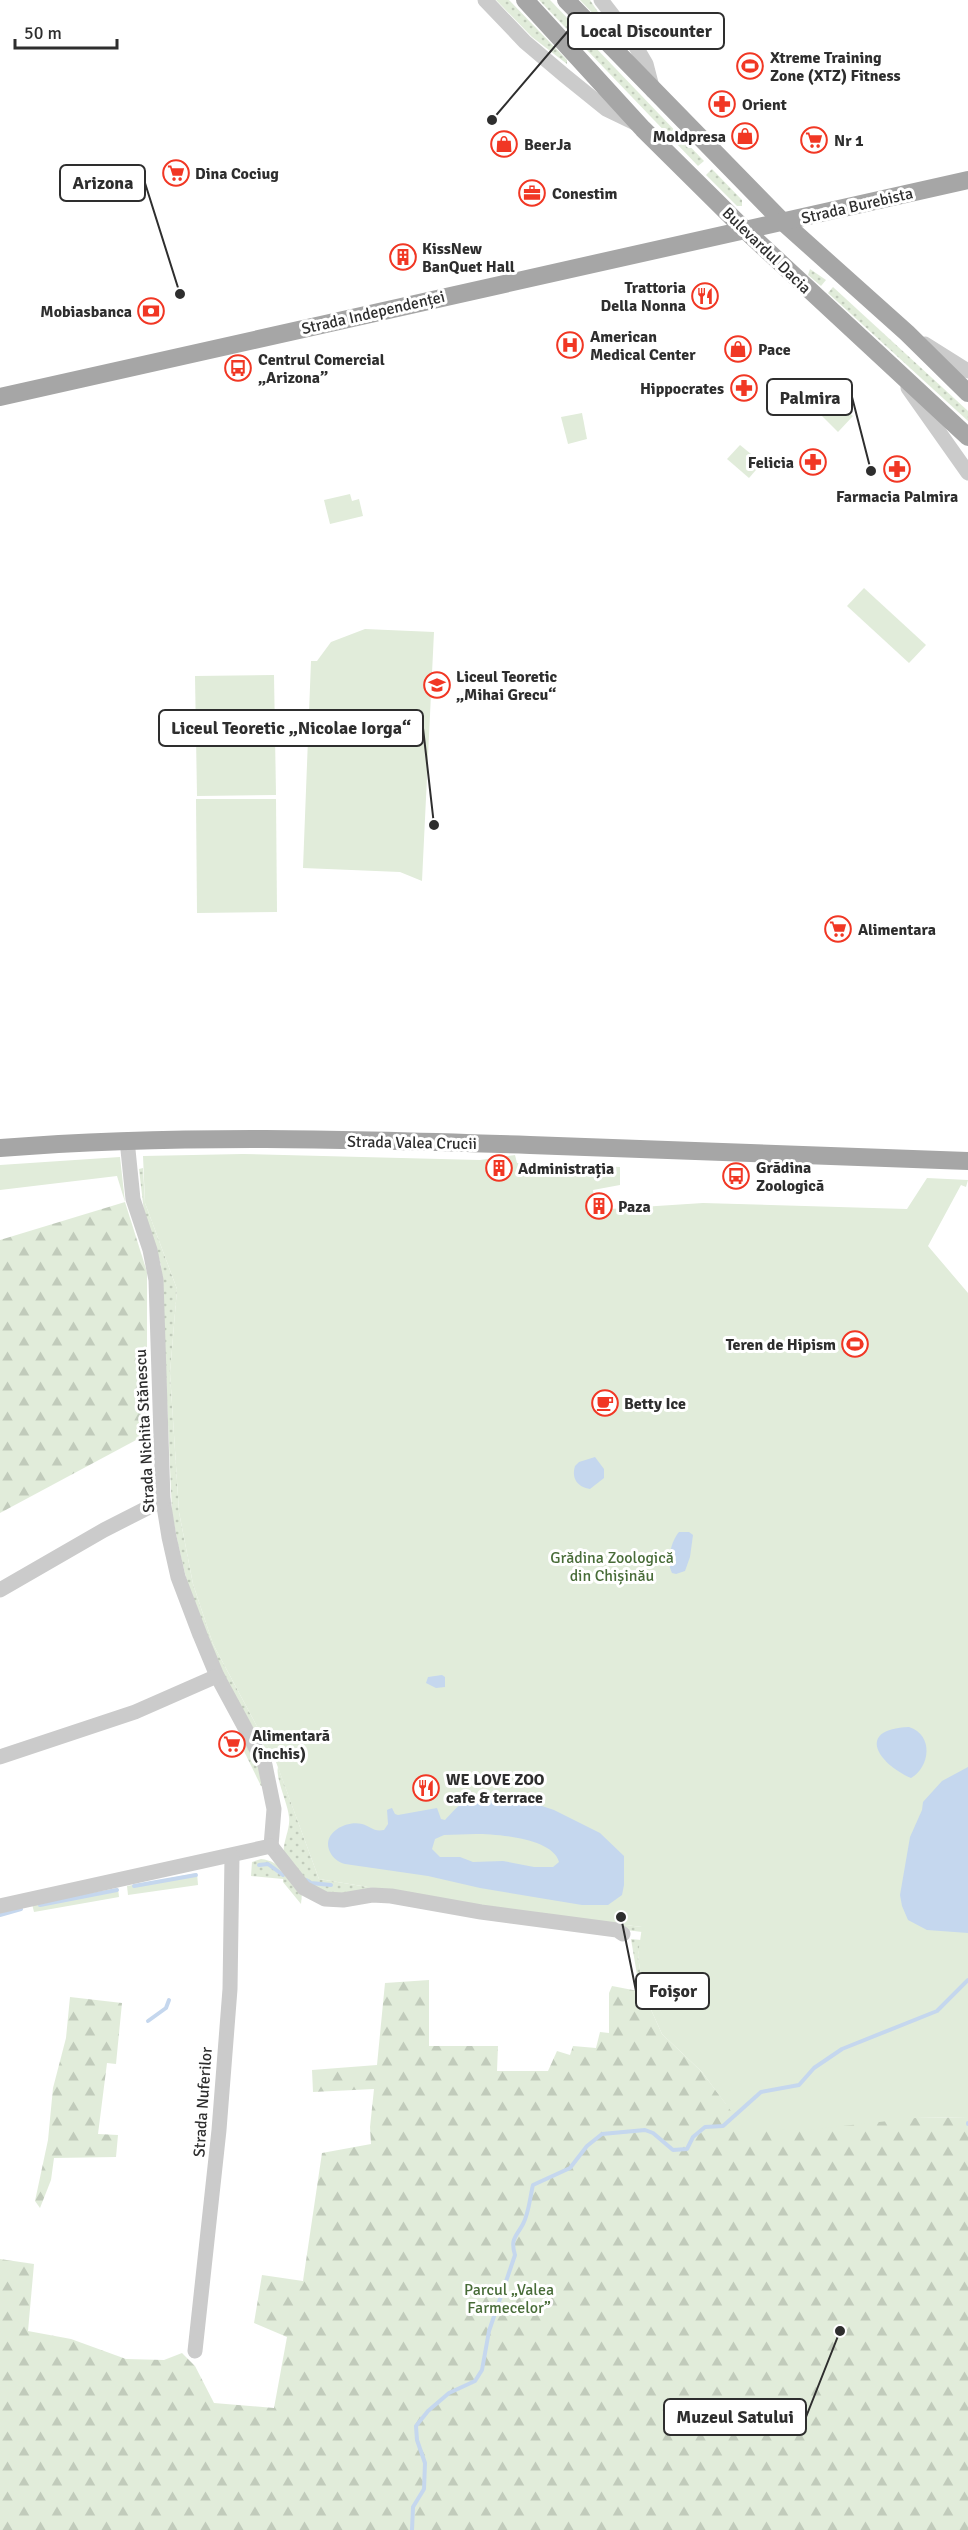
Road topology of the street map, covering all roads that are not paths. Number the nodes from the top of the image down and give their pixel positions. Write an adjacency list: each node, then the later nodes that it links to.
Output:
1 (485, 0): 6 (street, Bulevardul Dacia)
2 (525, 0): 6 (main road, Bulevardul Dacia)
3 (566, 0): 5 (main road, Bulevardul Dacia)
4 (601, 0): 5 (street)
5 (653, 91): 8 (main road, Bulevardul Dacia)
6 (639, 124): 9 (main road, Bulevardul Dacia)
7 (968, 180): 8 (main road, Strada Burebista)
8 (783, 222): 9 (main road, Strada Burebista); 10 (main road, Bulevardul Dacia)
9 (746, 231): 12 (main road, Bulevardul Dacia); 14 (main road, Strada Independenței)
10 (907, 333): 11 (street, Bulevardul Dacia); 13 (main road, Bulevardul Dacia)
11 (968, 371)
12 (897, 373): 15 (main road, Bulevardul Dacia); 16 (street, Bulevardul Dacia)
13 (968, 393)
14 (0, 397)
15 (968, 437)
16 (968, 473)
17 (127, 1140): 18 (main road, Strada Valea Crucii); 19 (main road, Strada Valea Crucii); 20 (street, Strada Nichita Stănescu)
18 (0, 1148)
19 (968, 1161)
20 (163, 1500): 21 (street); 22 (street, Strada Nichita Stănescu)
21 (0, 1590)
22 (217, 1676): 23 (street); 24 (street, Strada Nichita Stănescu)
23 (0, 1757)
24 (271, 1846): 25 (street); 27 (street)
25 (232, 1856): 26 (street); 28 (street, Strada Nuferilor)
26 (0, 1906)
27 (623, 1934)
28 (195, 2351)

